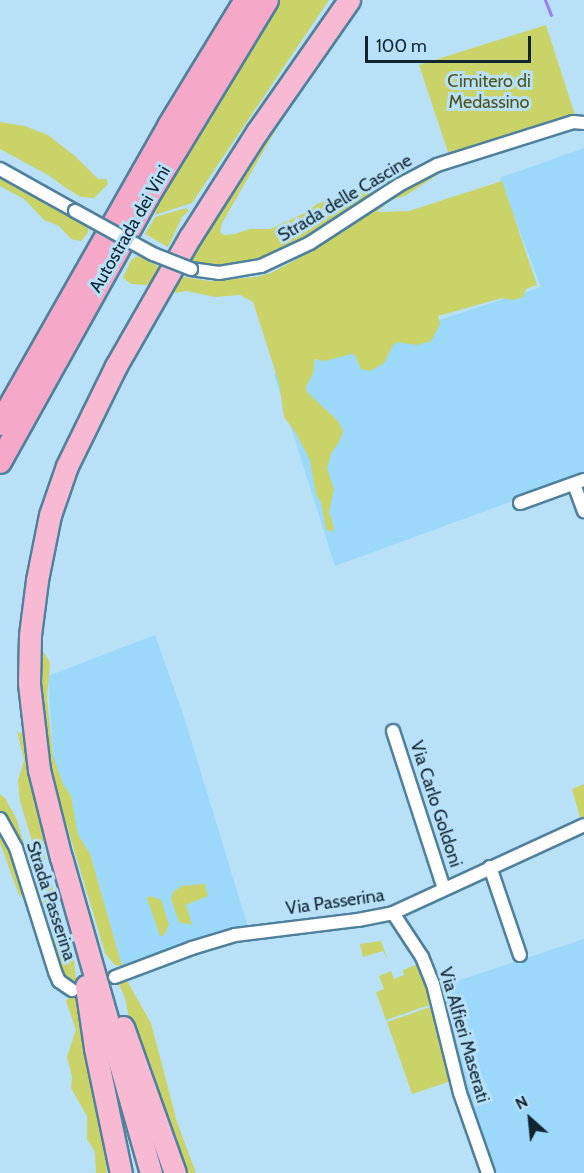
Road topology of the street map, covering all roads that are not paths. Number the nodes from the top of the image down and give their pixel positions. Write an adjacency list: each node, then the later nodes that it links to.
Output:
1 (246, 0): 6 (highway, Autostrada dei Vini)
2 (267, 0): 7 (highway, Autostrada dei Vini)
3 (349, 0): 18 (highway)
4 (584, 123): 5 (street, Strada delle Cascine, bridge)
5 (0, 169)
6 (0, 424)
7 (0, 462)
8 (579, 482): 9 (street); 10 (street)
9 (520, 503)
10 (584, 512)
11 (393, 731): 15 (street, Via Carlo Goldoni)
12 (0, 819): 20 (street, Strada Passerina)
13 (584, 825): 14 (street, Via Passerina)
14 (490, 867): 15 (street, Via Passerina); 17 (street)
15 (444, 889): 16 (street, Via Passerina)
16 (393, 912): 19 (street, Via Passerina); 24 (street, Via Alfieri Maserati)
17 (520, 955)
18 (90, 960): 21 (highway); 22 (highway); 23 (highway)
19 (115, 976)
20 (72, 990)
21 (121, 1173)
22 (151, 1173)
23 (175, 1173)
24 (488, 1173)

